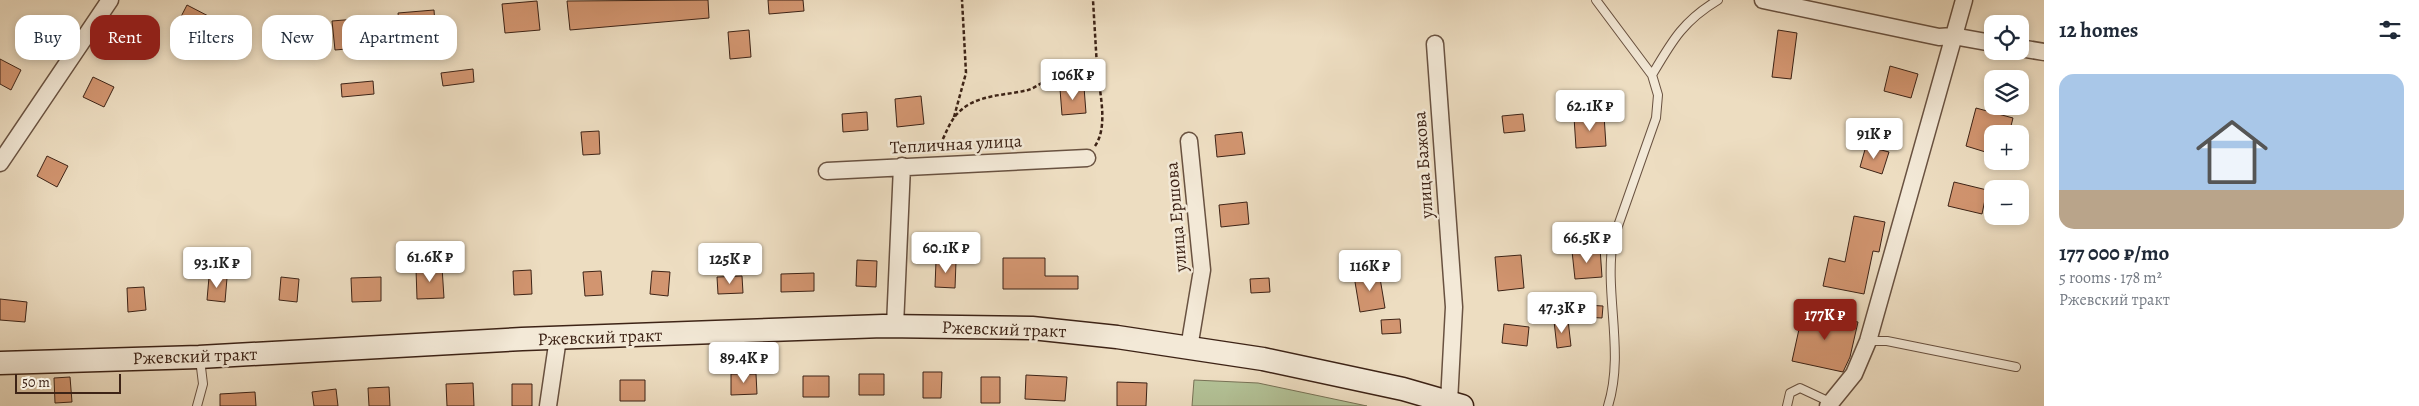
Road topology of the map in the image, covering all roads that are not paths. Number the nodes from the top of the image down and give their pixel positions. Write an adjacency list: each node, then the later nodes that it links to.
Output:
1 (110, 0): 14 (street)
2 (1596, 0): 11 (lane)
3 (1718, 0): 11 (lane)
4 (1763, 0): 6 (street)
5 (1964, 0): 6 (street)
6 (1953, 36): 7 (street); 19 (street)
7 (1984, 42)
8 (1435, 44): 24 (street, улица Бажова)
9 (2029, 50): 10 (street)
10 (2044, 52)
11 (1652, 75): 28 (lane)
12 (1190, 141): 20 (street, улица Ершова)
13 (1087, 158): 15 (street, Тепличная улица)
14 (0, 163)
15 (902, 166): 16 (street, Тепличная улица); 17 (street)
16 (827, 171)
17 (895, 326): 18 (main road, Ржевский тракт); 20 (main road, Ржевский тракт)
18 (558, 338): 21 (main road, Ржевский тракт); 27 (street)
19 (1868, 341): 23 (lane); 25 (street)
20 (1189, 348): 24 (main road, Ржевский тракт)
21 (199, 357): 22 (main road, Ржевский тракт); 26 (lane)
22 (0, 363)
23 (2016, 367)
24 (1456, 404)
25 (1829, 404): 29 (lane)
26 (197, 406)
27 (548, 406)
28 (1608, 406)
29 (1788, 406)

